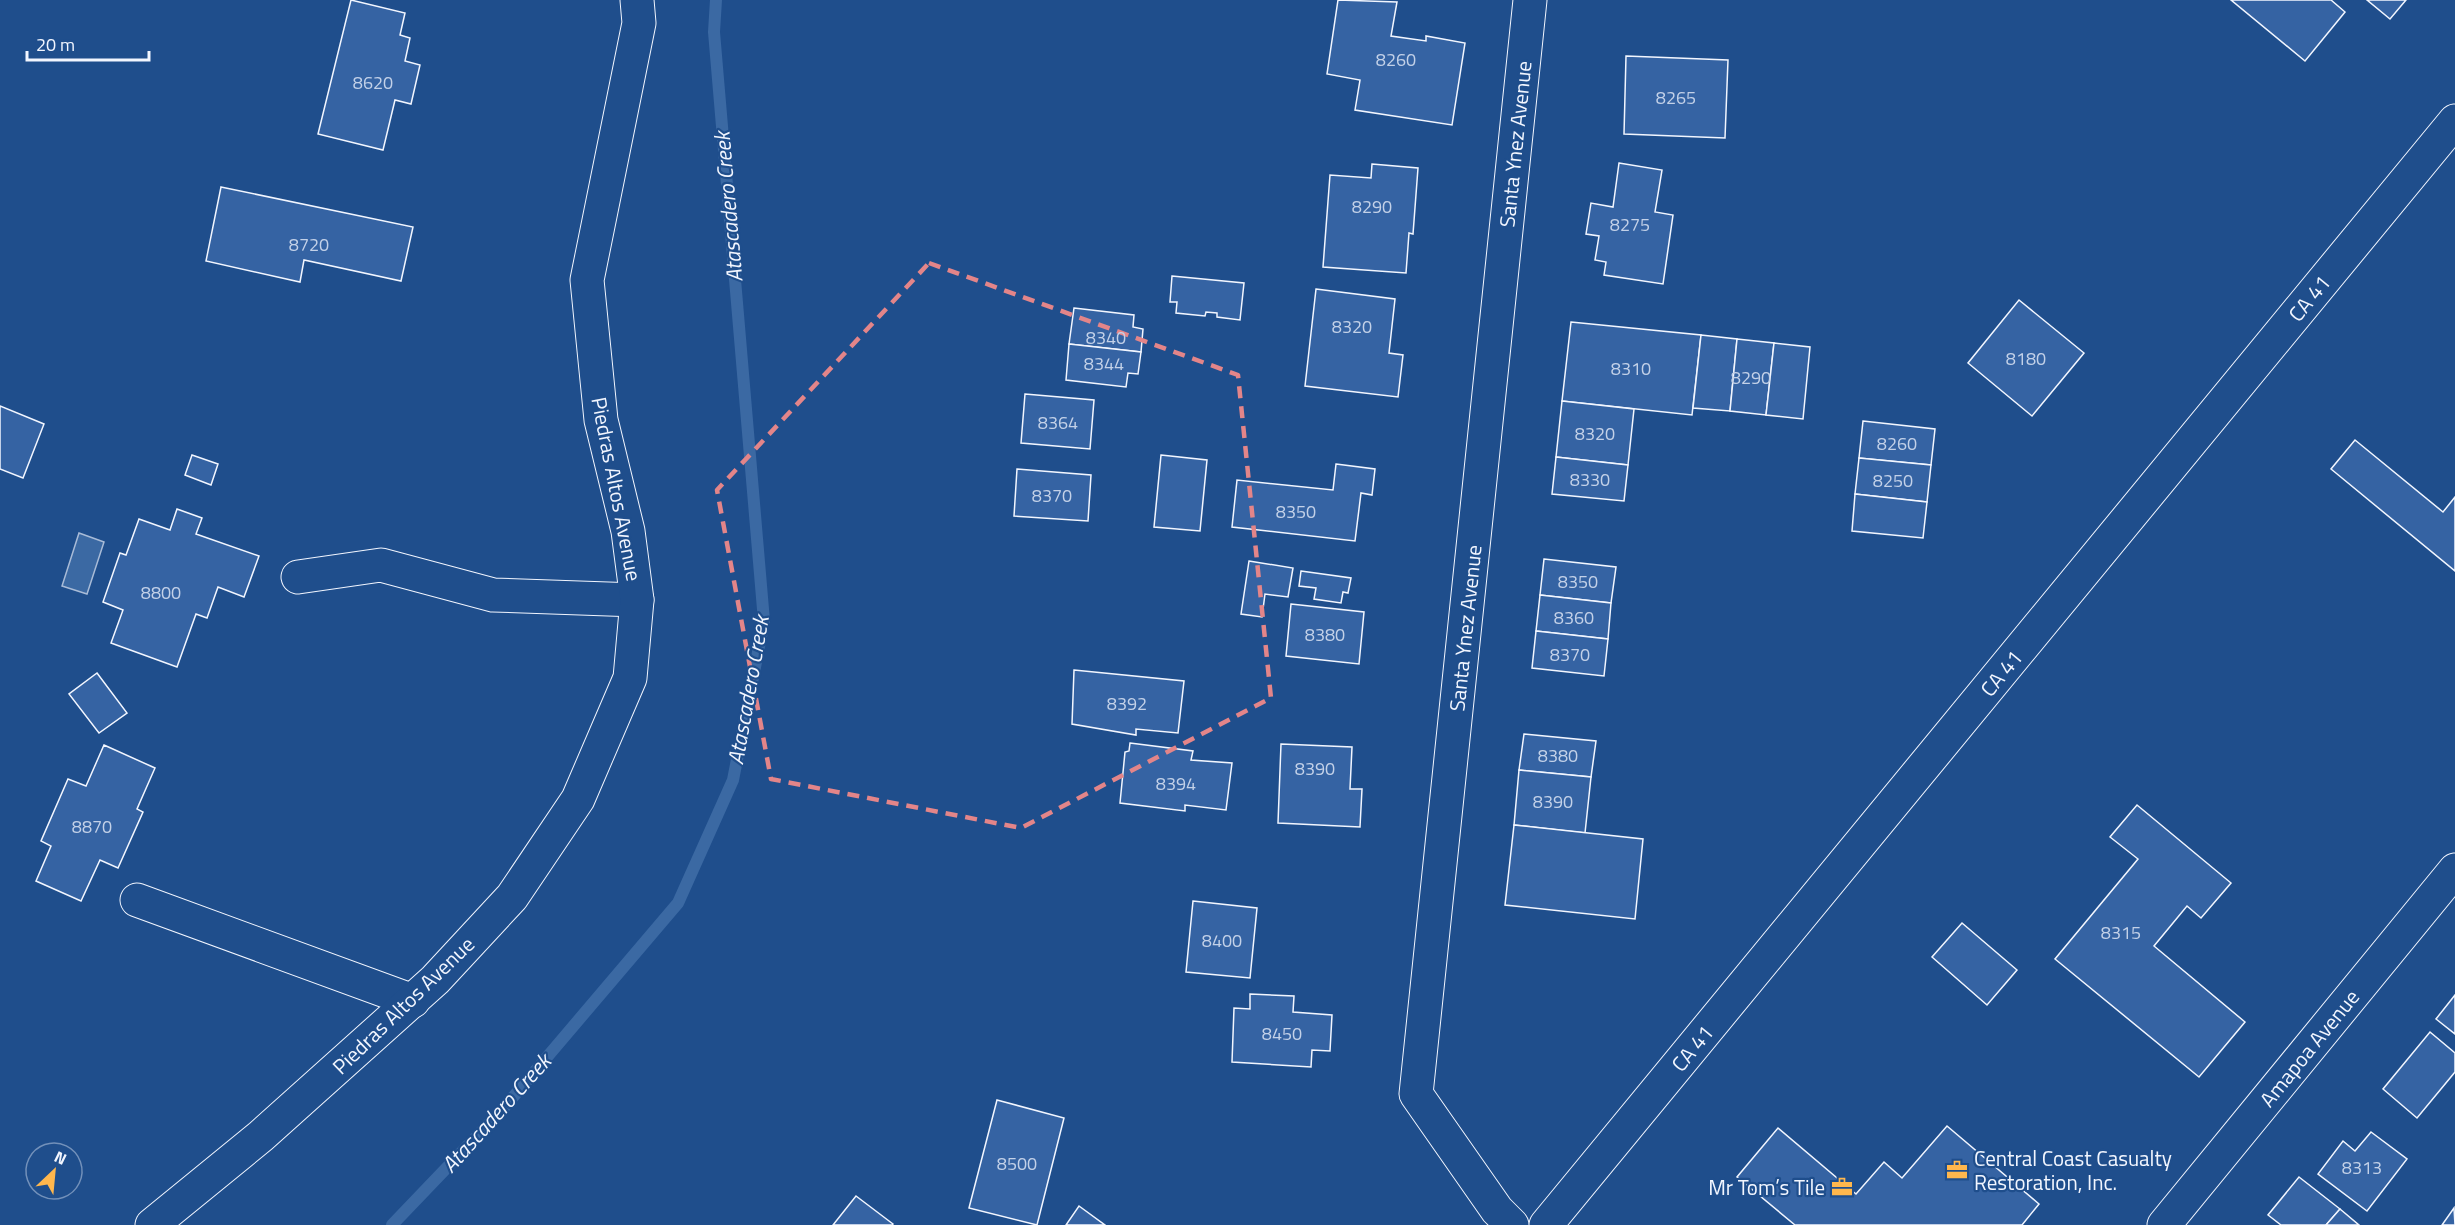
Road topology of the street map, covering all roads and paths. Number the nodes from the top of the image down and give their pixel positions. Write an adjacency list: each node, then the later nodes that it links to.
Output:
1 (637, 0): 5 (street, Piedras Altos Avenue)
2 (1530, 0): 10 (street, Santa Ynez Avenue)
3 (2455, 121): 11 (street, CA 41 / CA 41)
4 (298, 577): 5 (street)
5 (637, 600): 8 (street, Piedras Altos Avenue)
6 (2455, 870): 12 (street, Amapoa Avenue)
7 (137, 900): 8 (street)
8 (412, 1001): 9 (street, Piedras Altos Avenue)
9 (152, 1225)
10 (1512, 1225)
11 (1546, 1225)
12 (2164, 1225)

